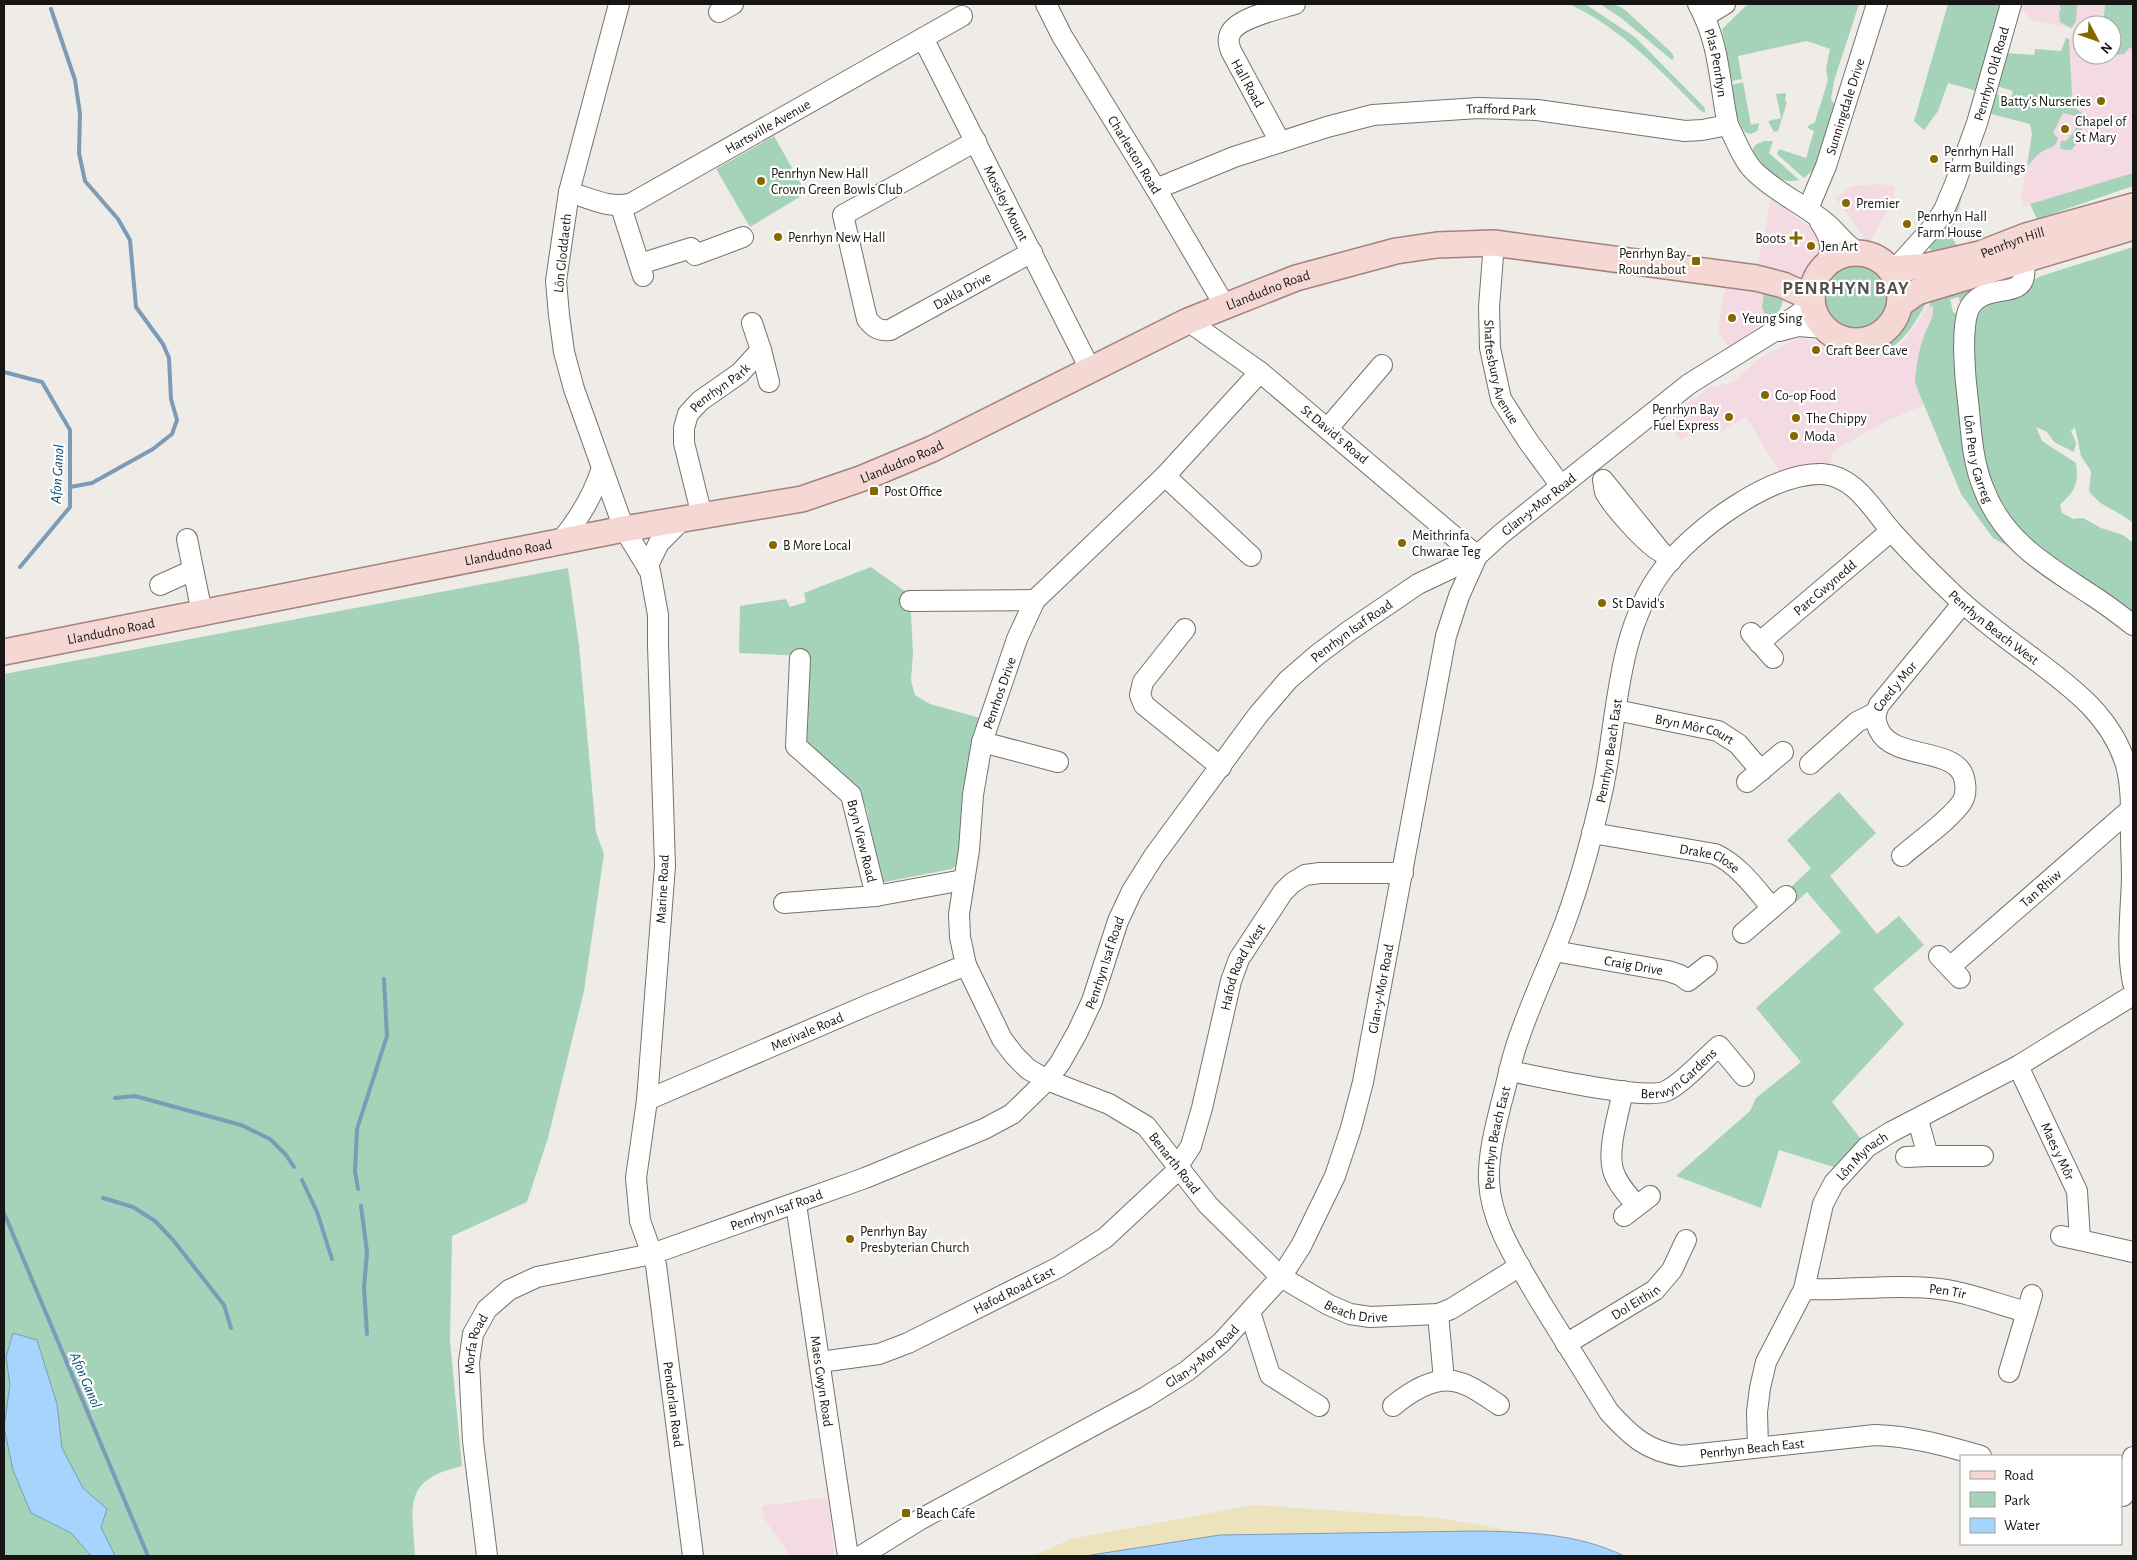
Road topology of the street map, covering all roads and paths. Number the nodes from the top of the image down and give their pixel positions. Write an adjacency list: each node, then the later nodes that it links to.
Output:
1 (619, 4): 14 (street, Lôn Gloddaeth)
2 (1046, 4): 13 (street, Charleston Road)
3 (1295, 4): 12 (street, Hall Road)
4 (1725, 4): 7 (street)
5 (1877, 4): 17 (street, Sunningdale Drive)
6 (2011, 4): 23 (street, Penrhyn Old Road)
7 (1701, 10): 10 (street, Plas Penrhyn)
8 (962, 16): 9 (street, Hartsville Avenue)
9 (923, 38): 11 (street, Mossley Mount); 15 (street, Hartsville Avenue)
10 (1728, 125): 12 (street, Trafford Park); 17 (street)
11 (976, 141): 21 (street, Mossley Mount); 21 (street, Dakla Drive)
12 (1280, 142): 13 (street, Trafford Park)
13 (1156, 189): 30 (street, Charleston Road)
14 (569, 192): 15 (street); 42 (street, Lôn Gloddaeth)
15 (621, 206): 19 (street)
16 (2133, 206): 23 (main road, Penrhyn Hill)
17 (1811, 212): 22 (street); 26 (street)
18 (2133, 227): 24 (main road, Penrhyn Hill)
19 (743, 237)
20 (1494, 243): 27 (main road, Llandudno Road); 30 (main road, Llandudno Road); 44 (street, Shaftesbury Avenue)
21 (1032, 252): 37 (street, Mossley Mount)
22 (1860, 253): 25 (main road); 26 (main road)
23 (1921, 256): 25 (main road, Penrhyn Hill)
24 (2024, 260): 29 (main road, Penrhyn Hill); 60 (street, Lôn Pen y Garreg)
25 (1893, 268): 29 (main road)
26 (1822, 269): 27 (main road, Llandudno Road); 28 (main road)
27 (1773, 282): 28 (main road, Llandudno Road)
28 (1812, 301): 33 (main road); 34 (street)
29 (1900, 304): 33 (main road)
30 (1225, 306): 31 (main road, Llandudno Road)
31 (1188, 321): 37 (main road, Llandudno Road); 38 (street, St David's Road)
32 (752, 323): 35 (street, Penrhyn Park)
33 (1824, 328): 34 (street)
34 (1774, 332): 41 (street, Glan-y-Mor Road)
35 (761, 350): 39 (street, Penrhyn Park); 45 (street, Penrhyn Park)
36 (1382, 365): 40 (street)
37 (1090, 369): 45 (main road, Llandudno Road)
38 (1260, 372): 40 (street, St David's Road); 43 (street, Penrhos Drive)
39 (769, 382)
40 (1328, 428): 51 (street, St David's Road)
41 (1590, 463): 44 (street, Glan-y-Mor Road); 52 (street)
42 (602, 468): 46 (street, Lôn Gloddaeth); 49 (street)
43 (1165, 476): 50 (street); 56 (street, Penrhos Drive)
44 (1561, 486): 51 (street, Glan-y-Mor Road)
45 (693, 518): 46 (main road, Llandudno Road); 53 (street)
46 (624, 529): 49 (main road, Llandudno Road); 53 (street, Marine Road)
47 (1891, 531): 52 (street, Penrhyn Beach West); 58 (street, Penrhyn Beach West); 63 (street, Parc Gwynedd)
48 (187, 538): 54 (street)
49 (560, 542): 59 (main road, Llandudno Road)
50 (1251, 556)
51 (1477, 556): 71 (street, Penrhyn Isaf Road); 75 (street, Glan-y-Mor Road)
52 (1666, 557): 65 (street, Penrhyn Beach East)
53 (647, 566): 92 (street, Marine Road)
54 (193, 570): 55 (street); 59 (street)
55 (160, 585)
56 (1035, 600): 57 (street); 67 (street, Penrhos Drive)
57 (910, 601)
58 (1963, 603): 66 (street, Coed y Mor); 72 (street, Penrhyn Beach West)
59 (202, 613): 62 (main road, Llandudno Road)
60 (2133, 625)
61 (1177, 632): 71 (street)
62 (4, 652)
63 (1773, 658)
64 (800, 659): 78 (street, Bryn View Road)
65 (1616, 710): 68 (street, Bryn Môr Court); 73 (street, Penrhyn Beach East)
66 (1875, 714): 69 (street, Coed y Mor); 74 (street, Coed y Mor)
67 (982, 742): 70 (street); 76 (street, Penrhos Drive)
68 (1783, 752)
69 (1816, 753)
70 (1058, 762)
71 (1221, 767): 90 (street, Penrhyn Isaf Road)
72 (2131, 809): 77 (street, Penrhyn Beach West); 84 (street, Tan Rhiw)
73 (1592, 833): 80 (street, Drake Close); 81 (street, Penrhyn Beach East)
74 (1902, 856)
75 (1403, 872): 97 (street, Hafod Road West); 104 (street, Glan-y-Mor Road)
76 (963, 880): 78 (street, Bryn View Road); 82 (street, Penrhos Drive)
77 (2132, 880): 85 (street, Penrhyn Beach West)
78 (876, 896): 79 (street, Bryn View Road)
79 (784, 903)
80 (1743, 933)
81 (1554, 951): 83 (street, Craig Drive); 88 (street, Penrhyn Beach East)
82 (966, 965): 90 (street, Penrhos Drive); 92 (street, Merivale Road)
83 (1707, 966)
84 (1950, 967)
85 (2133, 983)
86 (2133, 995): 87 (street, Lôn Mynach)
87 (2018, 1066): 93 (street, Lôn Mynach); 101 (street, Maes y Môr)
88 (1510, 1071): 91 (street, Berwyn Gardens); 103 (street, Penrhyn Beach East)
89 (1744, 1076): 91 (street, Berwyn Gardens)
90 (1047, 1080): 97 (street, Benarth Road); 98 (street, Penrhyn Isaf Road)
91 (1623, 1091): 99 (street, Berwyn Gardens)
92 (647, 1100): 102 (street, Marine Road)
93 (1918, 1120): 94 (street); 105 (street, Lôn Mynach)
94 (1928, 1156): 95 (street); 96 (street)
95 (1983, 1156)
96 (1906, 1157)
97 (1179, 1167): 104 (street, Benarth Road); 109 (street, Hafod Road East)
98 (796, 1204): 102 (street, Penrhyn Isaf Road); 109 (street, Maes Gwyn Road)
99 (1637, 1206)
100 (1687, 1240): 108 (street, Dol Eithin)
101 (2133, 1252)
102 (652, 1254): 119 (street, Morfa Road); 120 (street, Pendorlan Road)
103 (1520, 1266): 107 (street, Beach Drive); 108 (street, Penrhyn Beach East)
104 (1280, 1277): 106 (street, Glan-y-Mor Road); 107 (street, Beach Drive)
105 (1804, 1289): 110 (street, Pen Tir); 115 (street, Lôn Mynach)
106 (1250, 1312): 113 (street); 122 (street, Glan-y-Mor Road)
107 (1438, 1314): 111 (street)
108 (1566, 1344): 115 (street, Penrhyn Beach East)
109 (820, 1362): 121 (street, Maes Gwyn Road)
110 (2009, 1372)
111 (1444, 1380): 112 (street); 114 (street)
112 (1499, 1404)
113 (1318, 1406)
114 (1393, 1406)
115 (1758, 1447): 116 (street, Penrhyn Beach East)
116 (1977, 1455)
117 (2133, 1458): 118 (street)
118 (2126, 1497)
119 (487, 1556)
120 (693, 1556)
121 (851, 1556)
122 (861, 1556)

